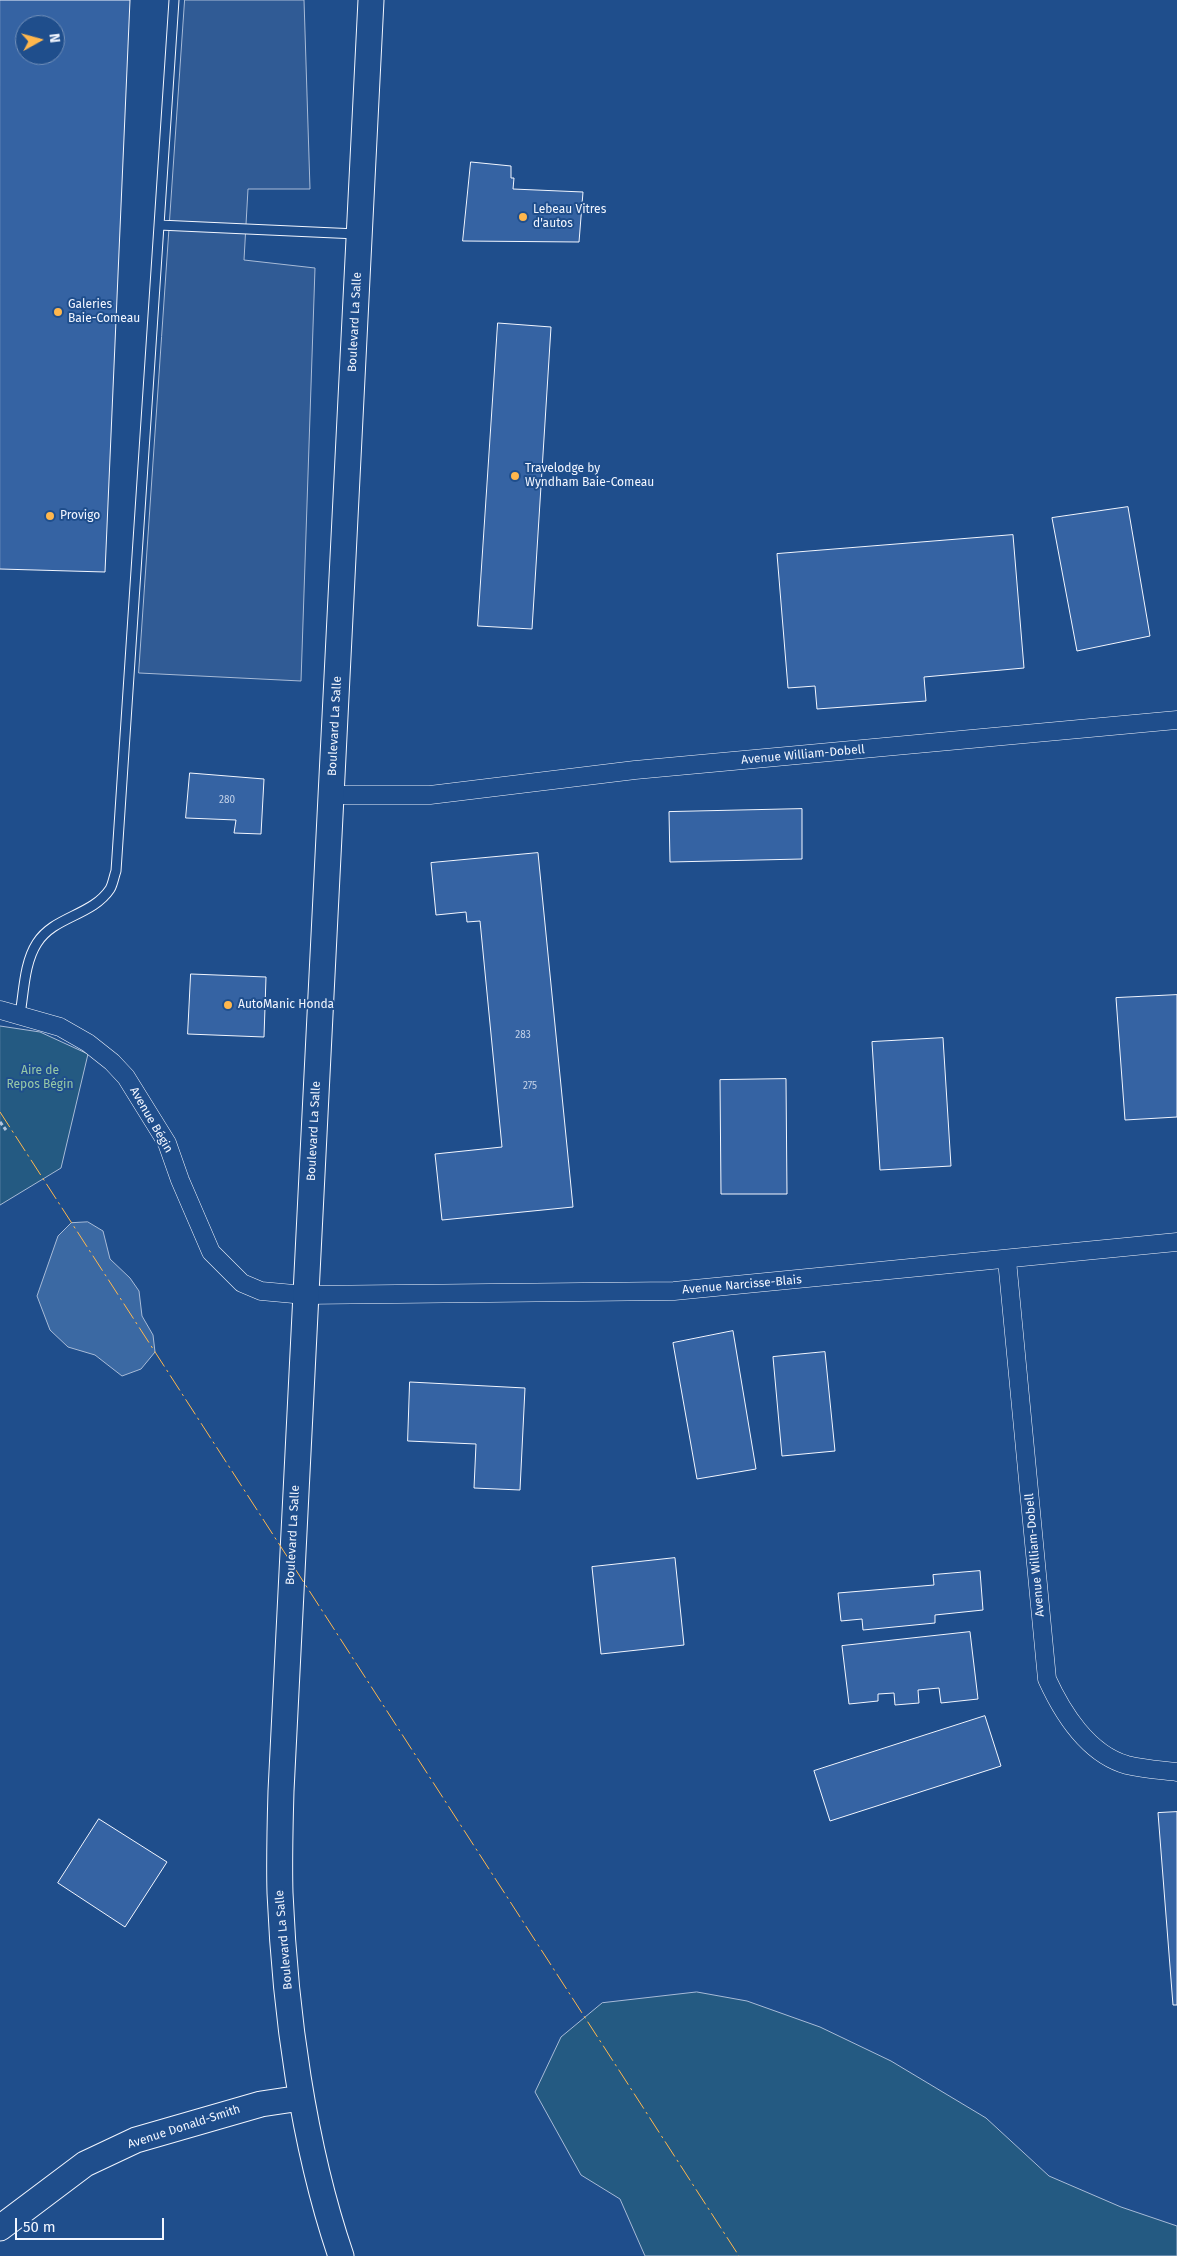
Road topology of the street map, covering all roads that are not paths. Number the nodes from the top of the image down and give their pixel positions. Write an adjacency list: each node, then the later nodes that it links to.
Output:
1 (174, 0): 3 (lane)
2 (371, 0): 4 (street, Boulevard La Salle)
3 (159, 224): 4 (lane); 8 (lane)
4 (359, 234): 6 (street, Boulevard La Salle)
5 (1177, 720): 6 (street, Avenue William-Dobell)
6 (331, 795): 11 (street, Boulevard La Salle)
7 (0, 1010): 8 (street, Avenue Bégin)
8 (20, 1014): 11 (street, Avenue Bégin)
9 (1177, 1242): 10 (street, Avenue Narcisse-Blais)
10 (1006, 1260): 11 (street, Avenue Narcisse-Blais); 12 (street, Avenue William-Dobell)
11 (305, 1295): 13 (street, Boulevard La Salle)
12 (1177, 1772)
13 (301, 2098): 14 (street, Avenue Donald-Smith); 15 (street, Boulevard La Salle)
14 (0, 2228)
15 (341, 2256)

